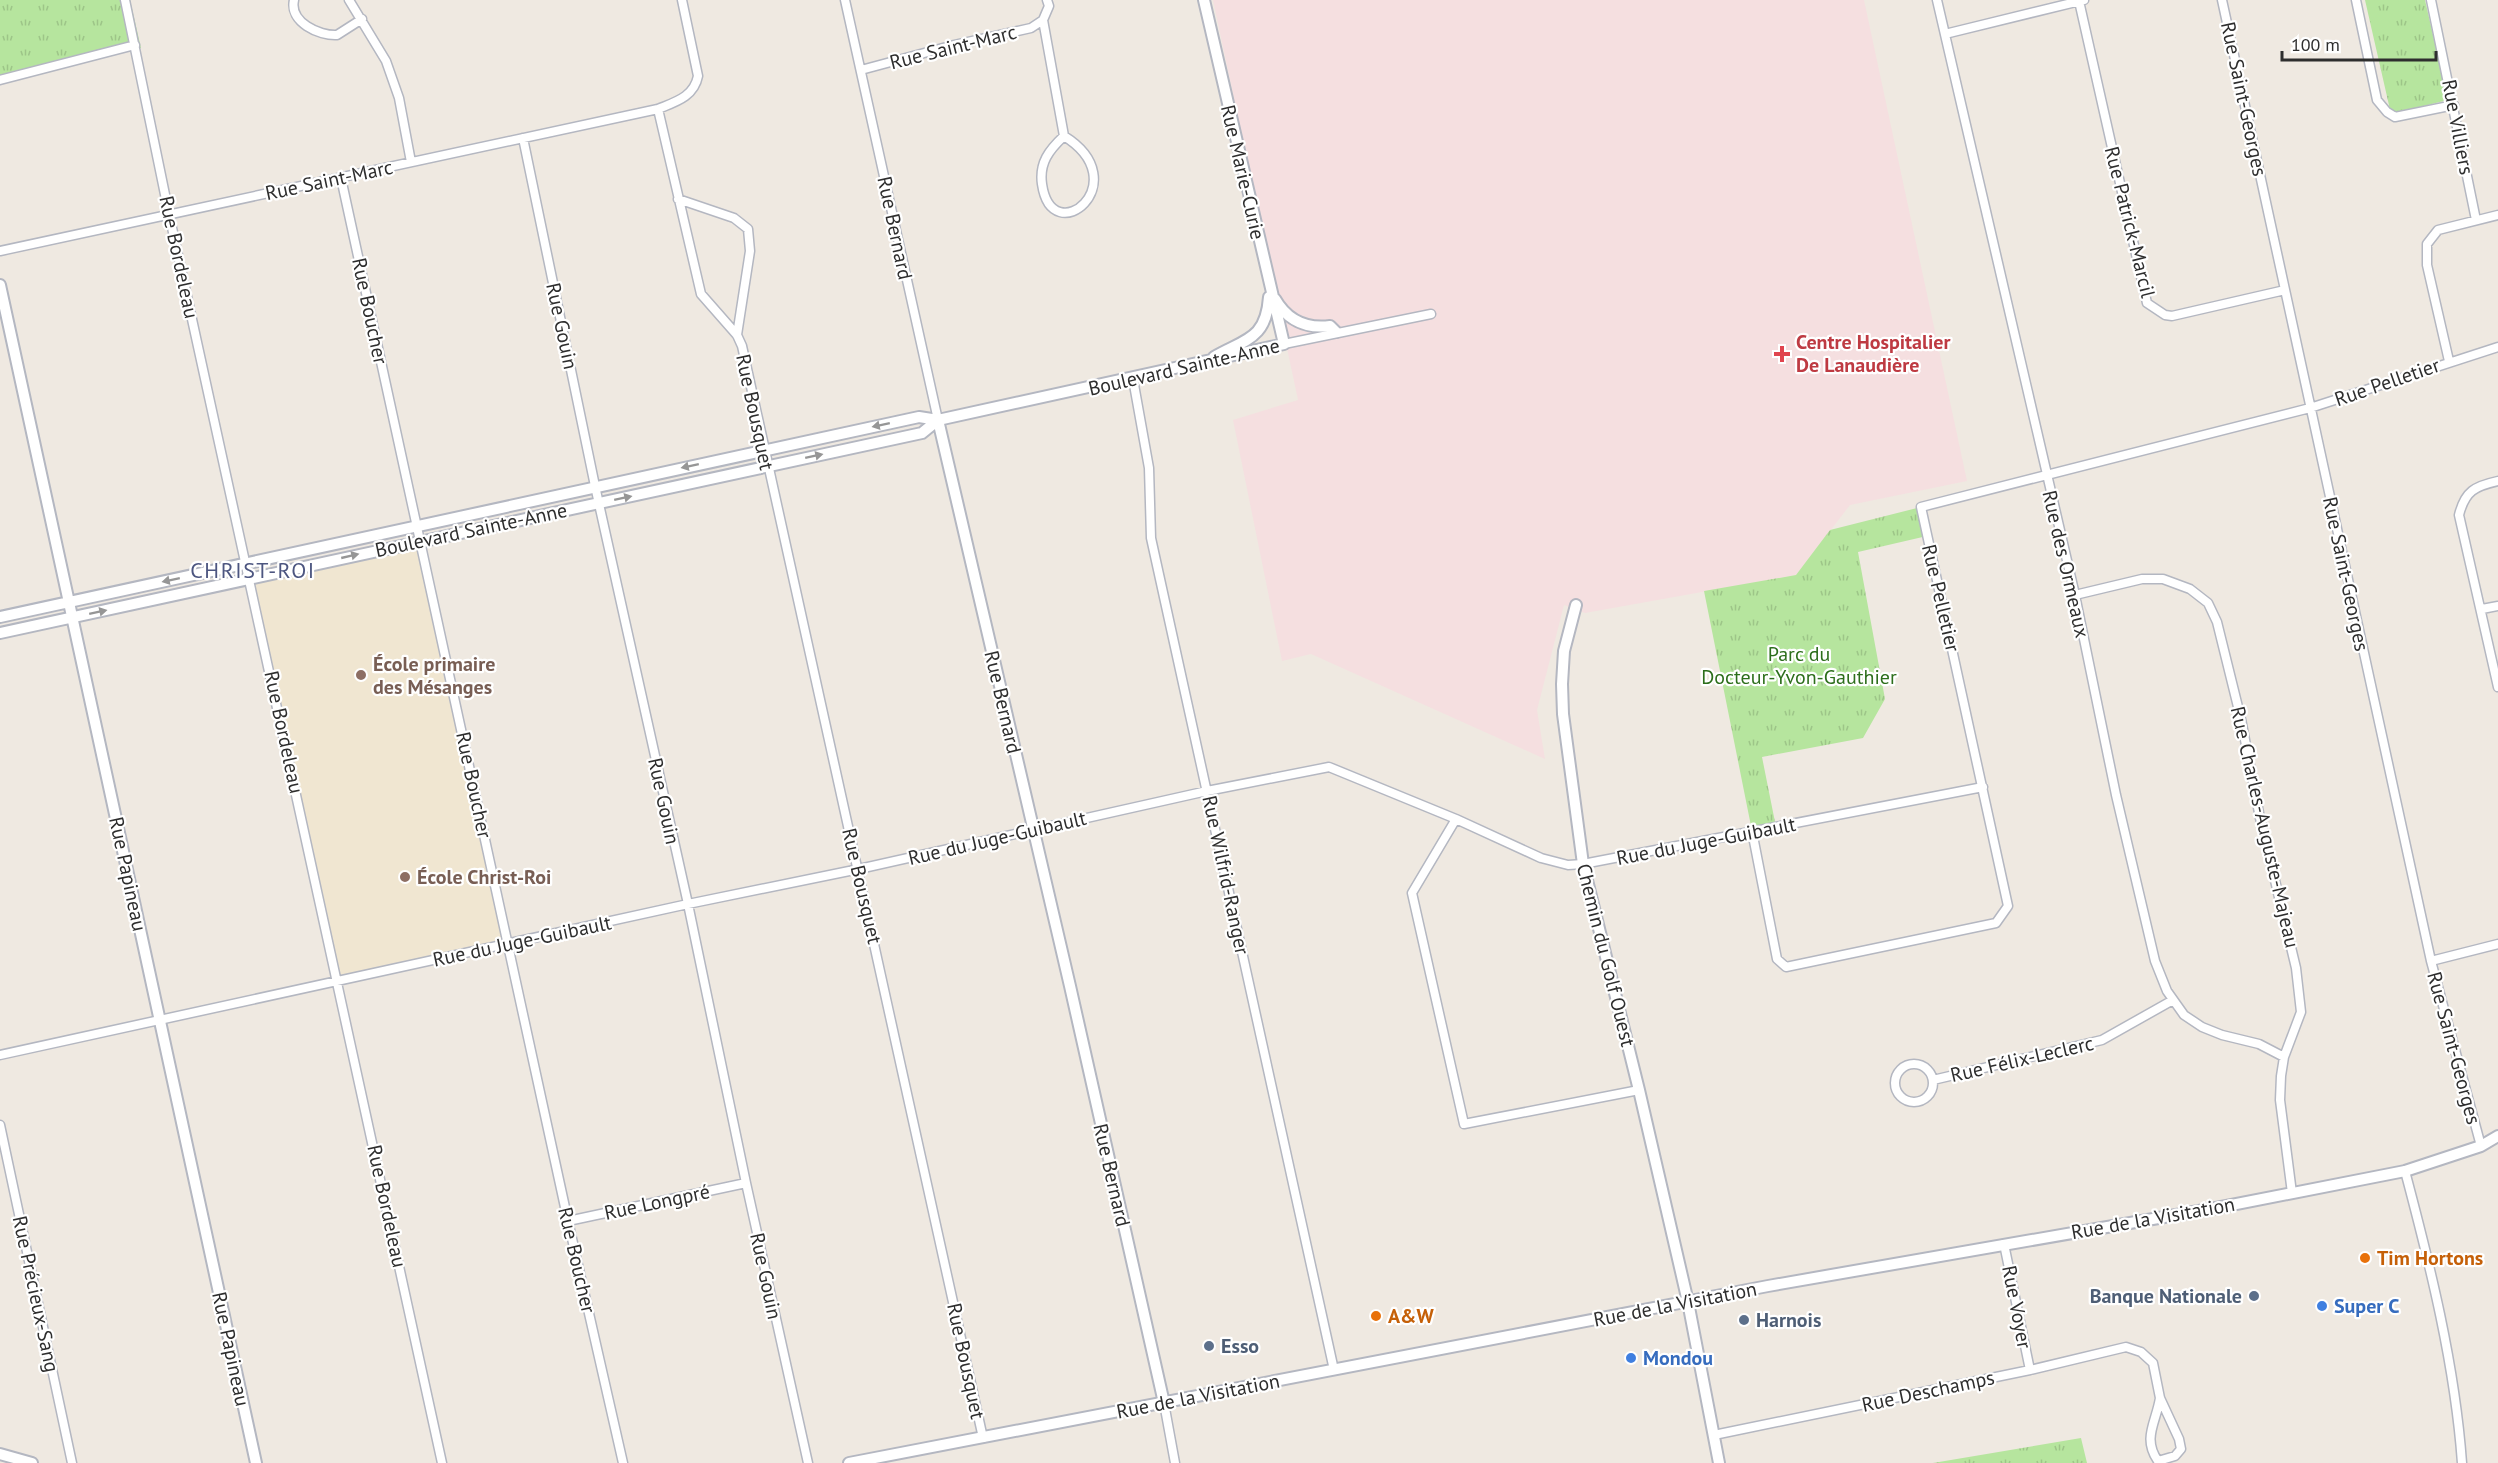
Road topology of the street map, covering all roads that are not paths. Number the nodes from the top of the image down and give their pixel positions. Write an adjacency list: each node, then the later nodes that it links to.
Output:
1 (125, 0): 16 (street, Rue Bordeleau)
2 (294, 0): 13 (street)
3 (349, 0): 13 (street)
4 (682, 0): 20 (street)
5 (845, 0): 17 (street, Rue Bernard)
6 (1047, 0): 14 (street)
7 (1204, 0): 30 (street, Rue Marie-Curie)
8 (1938, 0): 15 (street, Rue des Ormeaux)
9 (2222, 0): 32 (street, Rue Saint-Georges)
10 (2356, 0): 19 (street)
11 (2431, 0): 19 (street, Rue Villiers)
12 (2082, 1): 15 (street); 32 (street, Rue Patrick-Marcil)
13 (362, 19): 23 (street)
14 (1043, 20): 17 (street, Rue Saint-Marc); 21 (street)
15 (1945, 34): 46 (street, Rue des Ormeaux)
16 (135, 45): 18 (street); 26 (street, Rue Bordeleau)
17 (861, 70): 43 (street, Rue Bernard)
18 (0, 80)
19 (2454, 105): 28 (street, Rue Villiers)
20 (658, 109): 22 (street, Rue Saint-Marc); 25 (street, Rue Bousquet)
21 (1064, 136): 21 (street)
22 (523, 138): 23 (street, Rue Saint-Marc); 48 (street, Rue Gouin)
23 (411, 162): 24 (street, Rue Saint-Marc)
24 (341, 178): 26 (street, Rue Saint-Marc); 50 (street, Rue Boucher)
25 (678, 199): 36 (street, Rue Bousquet); 36 (street, Rue Bousquet)
26 (170, 214): 29 (street, Rue Saint-Marc); 52 (street, Rue Bordeleau)
27 (2498, 215): 28 (street)
28 (2476, 220): 39 (street)
29 (0, 251)
30 (1267, 275): 33 (street, Rue Marie-Curie); 40 (street)
31 (0, 285): 55 (street, Rue Papineau)
32 (2285, 290): 42 (street, Rue Saint-Georges)
33 (1271, 291): 35 (street); 37 (street, Rue Marie-Curie)
34 (1431, 314): 35 (street, Boulevard Sainte-Anne)
35 (1336, 332): 37 (street, Boulevard Sainte-Anne)
36 (737, 335): 44 (street, Rue Bousquet)
37 (1284, 344): 40 (street, Boulevard Sainte-Anne)
38 (2498, 347): 39 (street, Rue Pelletier)
39 (2449, 361): 42 (street, Rue Pelletier)
40 (1205, 362): 41 (street, Boulevard Sainte-Anne)
41 (1133, 379): 43 (street, Boulevard Sainte-Anne); 64 (street, Rue Wilfrid-Ranger)
42 (2310, 408): 46 (street, Rue Pelletier); 73 (street, Rue Saint-Georges)
43 (938, 420): 44 (street, Boulevard Sainte-Anne, one-way to 44); 45 (street, Boulevard Sainte-Anne, one-way to 43); 66 (street, Rue Bernard)
44 (763, 451): 45 (street, Rue Bousquet); 48 (street, Boulevard Sainte-Anne, one-way to 48)
45 (767, 467): 49 (street, Boulevard Sainte-Anne, one-way to 45); 69 (street, Rue Bousquet)
46 (2046, 474): 54 (street, Rue des Ormeaux); 63 (street, Rue Pelletier)
47 (2498, 481): 58 (street)
48 (595, 486): 49 (street, Rue Gouin); 50 (street, Boulevard Sainte-Anne)
49 (599, 503): 51 (street, Boulevard Sainte-Anne); 70 (street, Rue Gouin)
50 (417, 525): 51 (street, Rue Boucher); 52 (street, Boulevard Sainte-Anne)
51 (421, 541): 53 (street, Boulevard Sainte-Anne, one-way to 51); 71 (street, Rue Boucher)
52 (246, 563): 53 (street, Rue Bordeleau); 55 (street, Boulevard Sainte-Anne, one-way to 55)
53 (250, 579): 60 (street, Boulevard Sainte-Anne, one-way to 53); 74 (street, Rue Bordeleau)
54 (2075, 595): 75 (street, Rue des Ormeaux); 78 (street, Rue Charles-Auguste-Majeau)
55 (69, 602): 59 (street, Boulevard Sainte-Anne); 60 (street, Rue Papineau)
56 (1576, 605): 68 (street, Chemin du Golf Ouest)
57 (2498, 606): 58 (street)
58 (2482, 609): 62 (street)
59 (0, 616)
60 (72, 618): 61 (street, Boulevard Sainte-Anne); 76 (street, Rue Papineau)
61 (0, 633)
62 (2498, 687)
63 (1983, 787): 67 (street, Rue du Juge-Guibault); 67 (street, Rue Pelletier)
64 (1207, 791): 65 (street, Rue du Juge-Guibault); 66 (street, Rue du Juge-Guibault); 90 (street, Rue Wilfrid-Ranger)
65 (1456, 819): 68 (street, Rue du Juge-Guibault); 80 (street)
66 (1033, 830): 69 (street, Rue du Juge-Guibault); 93 (street, Rue Bernard)
67 (1752, 831): 68 (street, Rue du Juge-Guibault)
68 (1583, 864): 80 (street, Chemin du Golf Ouest)
69 (859, 869): 70 (street, Rue du Juge-Guibault); 95 (street, Rue Bousquet)
70 (688, 904): 71 (street, Rue du Juge-Guibault); 85 (street, Rue Gouin)
71 (509, 944): 74 (street, Rue du Juge-Guibault); 87 (street, Rue Boucher)
72 (2498, 944): 73 (street)
73 (2431, 961): 83 (street, Rue Saint-Georges)
74 (339, 981): 76 (street, Rue du Juge-Guibault); 100 (street, Rue Bordeleau)
75 (2173, 1000): 78 (street, Rue des Ormeaux); 79 (street, Rue Félix-Leclerc)
76 (160, 1020): 77 (street, Rue du Juge-Guibault); 99 (street, Rue Papineau)
77 (0, 1055)
78 (2284, 1057): 86 (street, Rue Charles-Auguste-Majeau)
79 (1933, 1080): 79 (street, Rue Félix-Leclerc)
80 (1639, 1090): 89 (street, Chemin du Golf Ouest)
81 (0, 1125): 98 (street, Rue Précieux-Sang)
82 (2498, 1136): 83 (street, Rue de la Visitation)
83 (2481, 1146): 84 (street, Rue de la Visitation)
84 (2405, 1171): 86 (street, Rue de la Visitation); 106 (street)
85 (746, 1183): 87 (street, Rue Longpré); 102 (street, Rue Gouin)
86 (2292, 1193): 88 (street, Rue de la Visitation)
87 (568, 1221): 101 (street, Rue Boucher)
88 (2004, 1244): 89 (street, Rue de la Visitation); 91 (street, Rue Voyer)
89 (1688, 1302): 90 (street, Rue de la Visitation); 94 (street, Chemin du Golf Ouest)
90 (1334, 1370): 93 (street, Rue de la Visitation)
91 (2030, 1370): 92 (street, Rue Deschamps); 94 (street, Rue Deschamps)
92 (2160, 1398): 92 (street)
93 (1164, 1403): 95 (street, Rue de la Visitation); 104 (street)
94 (1714, 1435): 105 (street, Chemin du Golf Ouest)
95 (983, 1438): 103 (street, Rue de la Visitation)
96 (0, 1454): 97 (street)
97 (32, 1463)
98 (72, 1463)
99 (256, 1463)
100 (442, 1463)
101 (623, 1463)
102 (807, 1463)
103 (849, 1463)
104 (1176, 1463)
105 (1719, 1463)
106 (2462, 1463)

